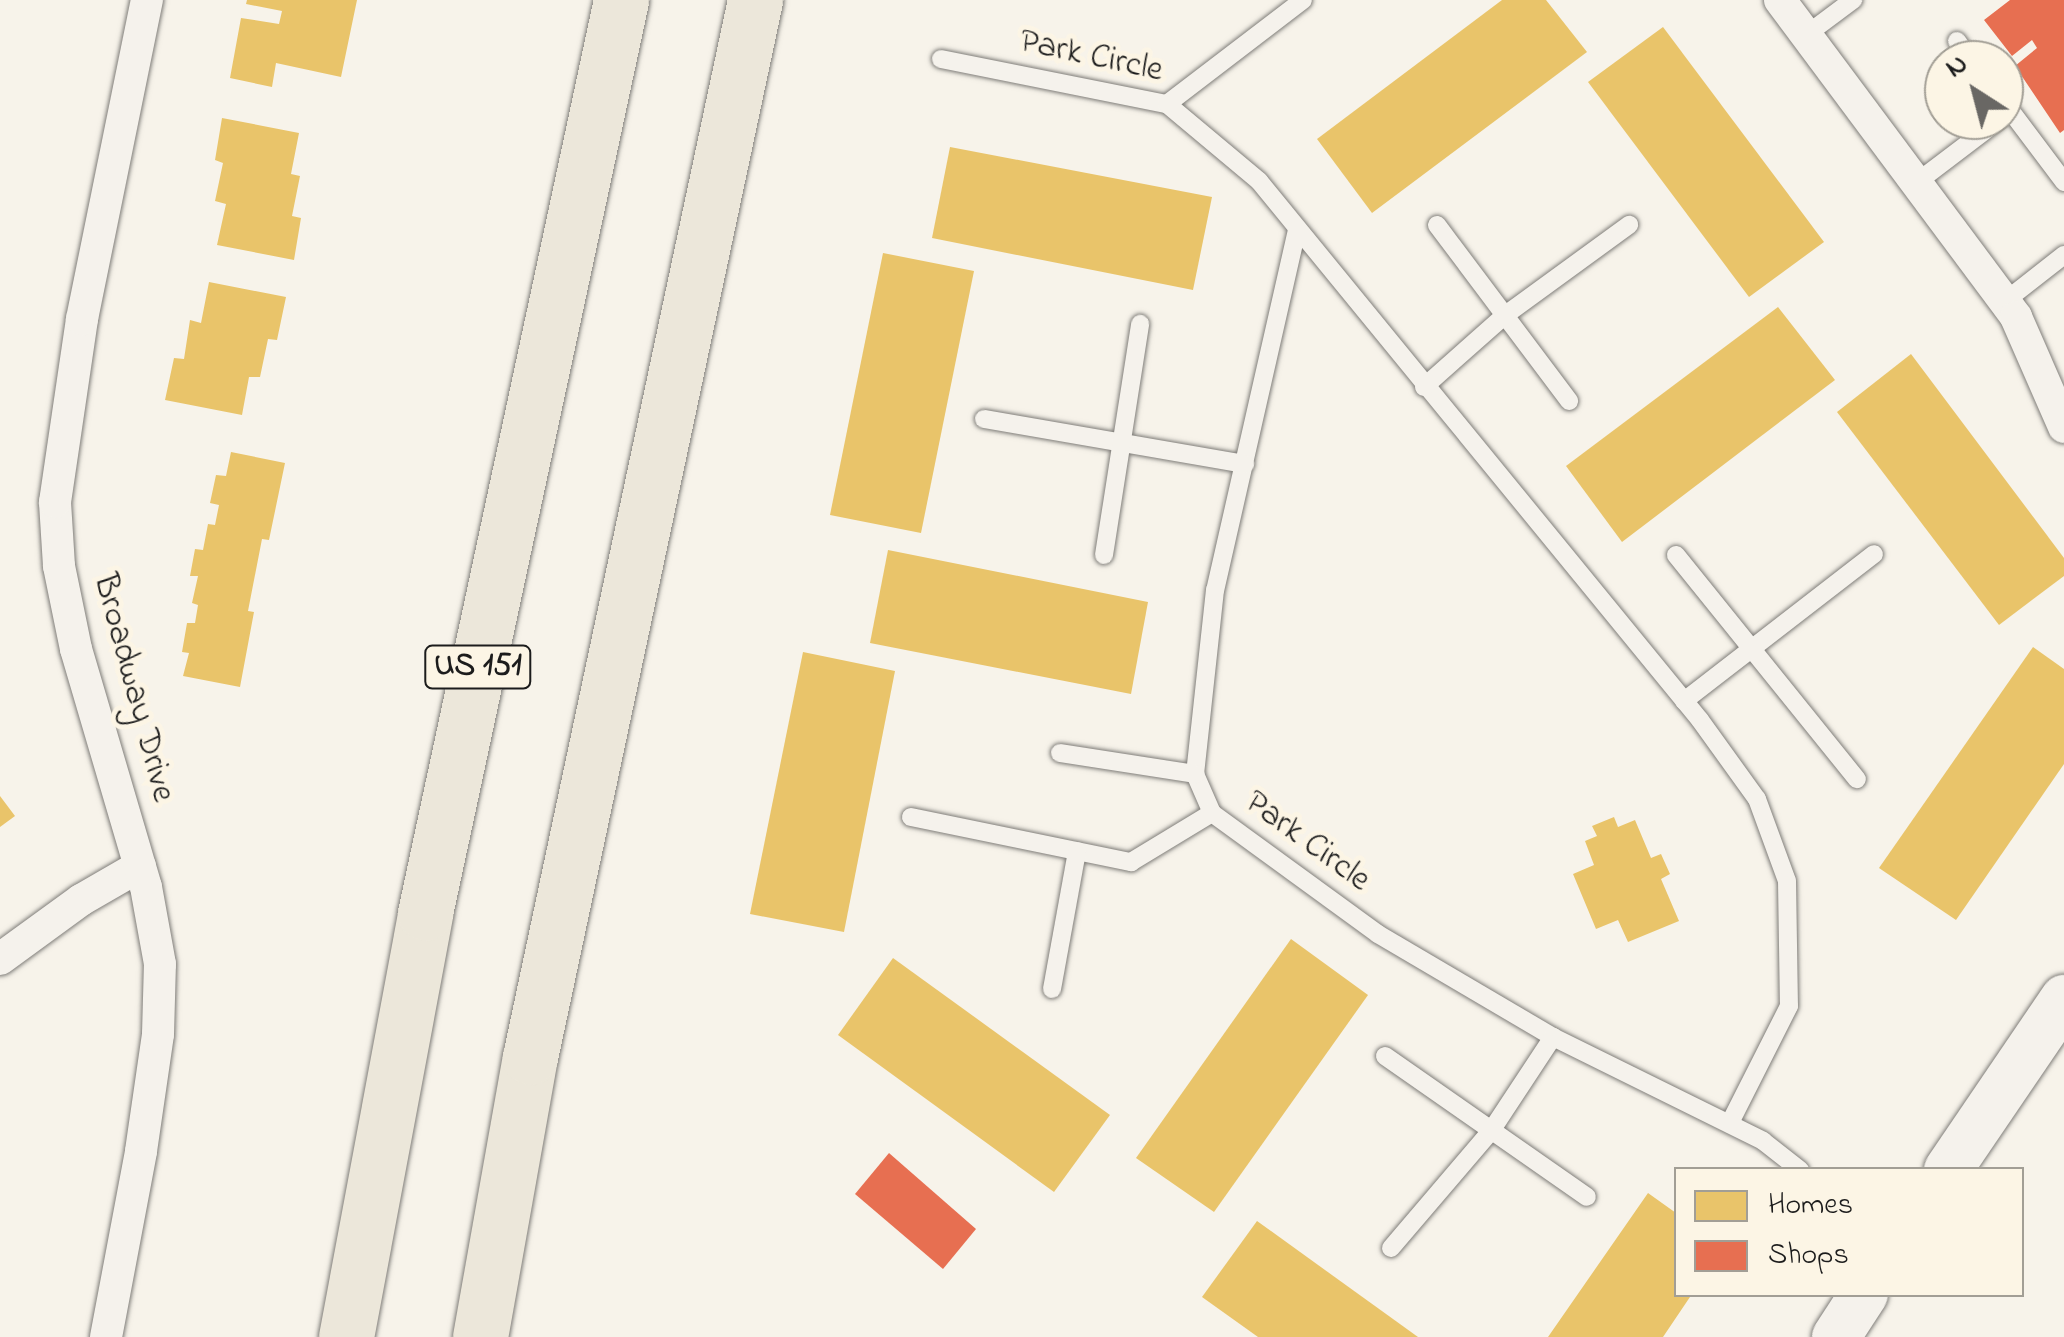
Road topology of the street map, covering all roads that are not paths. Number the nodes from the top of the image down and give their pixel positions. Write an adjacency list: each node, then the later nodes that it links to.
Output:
1 (147, 0): 38 (street, Broadway Drive)
2 (621, 0): 52 (highway, US 151)
3 (755, 0): 53 (highway)
4 (1302, 0): 9 (lane)
5 (1780, 0): 7 (street)
6 (1853, 0): 7 (lane)
7 (1806, 35): 13 (street)
8 (941, 59): 9 (lane, Park Circle)
9 (1168, 104): 16 (lane, Park Circle)
10 (2024, 135): 12 (lane)
11 (1971, 140): 13 (lane)
12 (2064, 182)
13 (1916, 183): 18 (street)
14 (1437, 225): 19 (lane)
15 (1629, 225): 19 (lane)
16 (1298, 230): 21 (lane, Park Circle); 26 (lane, Park Circle)
17 (2064, 255): 18 (lane)
18 (2004, 302): 24 (street)
19 (1504, 316): 21 (lane); 22 (lane)
20 (1140, 324): 25 (lane)
21 (1424, 387): 31 (lane, Park Circle)
22 (1569, 401)
23 (984, 419): 25 (lane)
24 (2064, 427)
25 (1122, 442): 26 (lane); 29 (lane)
26 (1245, 464): 33 (lane, Park Circle)
27 (1874, 554): 30 (lane)
28 (1676, 555): 30 (lane)
29 (1104, 556)
30 (1750, 650): 31 (lane); 34 (lane)
31 (1684, 701): 44 (lane, Park Circle)
32 (1060, 754): 33 (lane)
33 (1195, 774): 35 (lane, Park Circle)
34 (1857, 780)
35 (1212, 813): 37 (lane); 42 (lane, Park Circle)
36 (911, 818): 37 (lane)
37 (1077, 851): 40 (lane)
38 (140, 866): 39 (street); 51 (street, Broadway Drive)
39 (0, 959)
40 (1052, 988)
41 (2064, 999): 47 (main road)
42 (1553, 1037): 44 (lane, Park Circle); 45 (lane)
43 (1385, 1056): 45 (lane)
44 (1730, 1123): 46 (lane, Park Circle)
45 (1491, 1131): 48 (lane); 49 (lane)
46 (1796, 1167)
47 (1950, 1167)
48 (1587, 1198)
49 (1391, 1248)
50 (1862, 1297): 54 (main road)
51 (106, 1337)
52 (346, 1337)
53 (483, 1337)
54 (1836, 1337)

